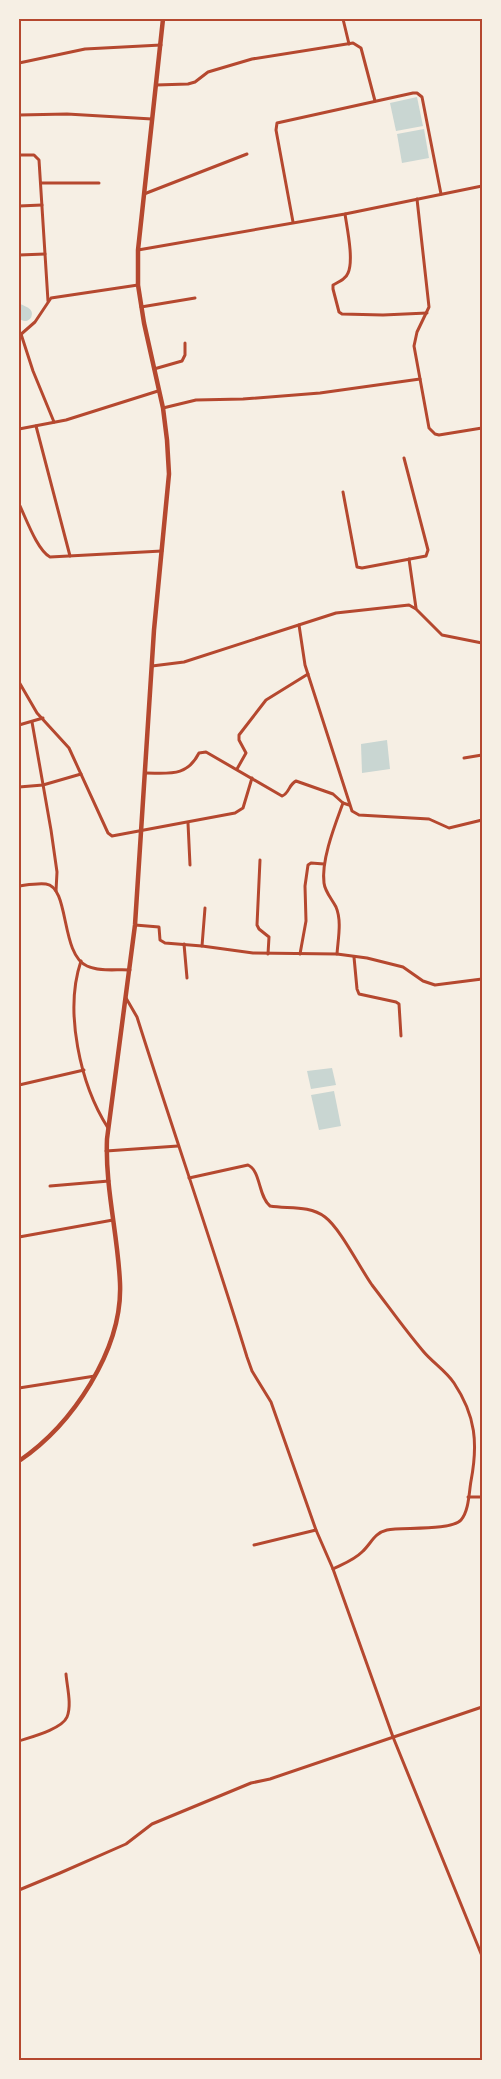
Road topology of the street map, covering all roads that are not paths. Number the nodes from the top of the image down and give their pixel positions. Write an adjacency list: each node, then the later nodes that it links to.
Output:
1 (163, 19): 4 (street)
2 (343, 19): 3 (street)
3 (349, 44): 6 (street); 7 (street)
4 (160, 45): 5 (street); 6 (street)
5 (19, 63)
6 (156, 85): 9 (street)
7 (375, 100): 16 (street); 21 (street)
8 (19, 115): 9 (street)
9 (152, 119): 15 (street)
10 (247, 154): 15 (street)
11 (19, 155): 12 (street)
12 (41, 183): 13 (street); 18 (street)
13 (99, 183)
14 (482, 186): 16 (street)
15 (144, 194): 22 (street)
16 (441, 194): 17 (street)
17 (417, 200): 20 (street); 29 (street)
18 (42, 205): 19 (street); 23 (street)
19 (19, 206)
20 (345, 214): 21 (street); 29 (street)
21 (293, 222): 22 (street)
22 (138, 250): 25 (street)
23 (44, 254): 24 (street); 27 (street)
24 (19, 255)
25 (138, 284): 27 (street); 28 (street)
26 (195, 298): 28 (street)
27 (48, 301): 30 (street)
28 (141, 307): 32 (street)
29 (428, 313): 33 (street)
30 (20, 335): 36 (street)
31 (185, 343): 32 (street)
32 (153, 369): 34 (street)
33 (420, 380): 35 (street); 38 (street)
34 (158, 391): 35 (street); 36 (street)
35 (163, 408): 43 (street)
36 (54, 422): 37 (street)
37 (36, 426): 39 (street); 44 (street)
38 (482, 428)
39 (19, 429)
40 (404, 458): 45 (street)
41 (343, 492): 45 (street)
42 (19, 504): 44 (street)
43 (163, 550): 44 (street); 49 (street)
44 (70, 556)
45 (409, 559): 46 (street)
46 (416, 609): 47 (street); 48 (street)
47 (299, 625): 49 (street); 50 (street)
48 (482, 643)
49 (152, 666): 58 (street)
50 (308, 674): 57 (street); 64 (street)
51 (19, 682): 52 (street)
52 (43, 718): 53 (street); 59 (street)
53 (32, 722): 54 (street); 61 (street)
54 (19, 725)
55 (482, 755): 56 (street)
56 (464, 758)
57 (236, 768): 58 (street); 60 (street)
58 (146, 773): 67 (street)
59 (81, 774): 61 (street); 67 (street)
60 (252, 778): 63 (street); 66 (street)
61 (43, 785): 62 (street); 72 (street)
62 (19, 787)
63 (343, 803): 64 (street); 70 (street)
64 (350, 806): 65 (street)
65 (482, 820)
66 (188, 823): 67 (street); 69 (street)
67 (143, 830): 74 (street)
68 (260, 860): 77 (street)
69 (190, 864)
70 (324, 864): 78 (street); 79 (street)
71 (19, 886): 72 (street)
72 (56, 891): 81 (street)
73 (205, 908): 76 (street)
74 (135, 925): 75 (street); 82 (street)
75 (184, 944): 76 (street); 83 (street)
76 (202, 946): 77 (street)
77 (268, 954): 78 (street)
78 (300, 954): 79 (street)
79 (337, 954): 80 (street)
80 (354, 957): 84 (street); 86 (street)
81 (81, 961): 82 (street); 87 (street)
82 (130, 970): 85 (street)
83 (187, 978)
84 (482, 979)
85 (126, 998): 89 (street); 90 (street)
86 (401, 1036)
87 (84, 1070): 88 (street); 89 (street)
88 (19, 1085)
89 (108, 1129): 91 (street)
90 (178, 1146): 91 (street); 92 (street)
91 (106, 1151): 93 (street)
92 (189, 1178): 102 (street); 104 (street)
93 (109, 1181): 94 (street); 95 (street)
94 (50, 1186)
95 (113, 1220): 96 (street); 99 (street)
96 (19, 1237)
97 (19, 1248): 98 (street)
98 (19, 1253)
99 (95, 1376): 100 (street); 101 (street)
100 (19, 1388)
101 (19, 1461)
102 (468, 1497): 103 (street); 106 (street)
103 (482, 1497)
104 (316, 1530): 105 (street); 106 (street)
105 (254, 1545)
106 (333, 1569): 109 (street)
107 (66, 1674): 110 (street)
108 (482, 1707): 109 (street)
109 (393, 1737): 111 (street); 112 (street)
110 (19, 1741)
111 (19, 1890)
112 (482, 1956)

